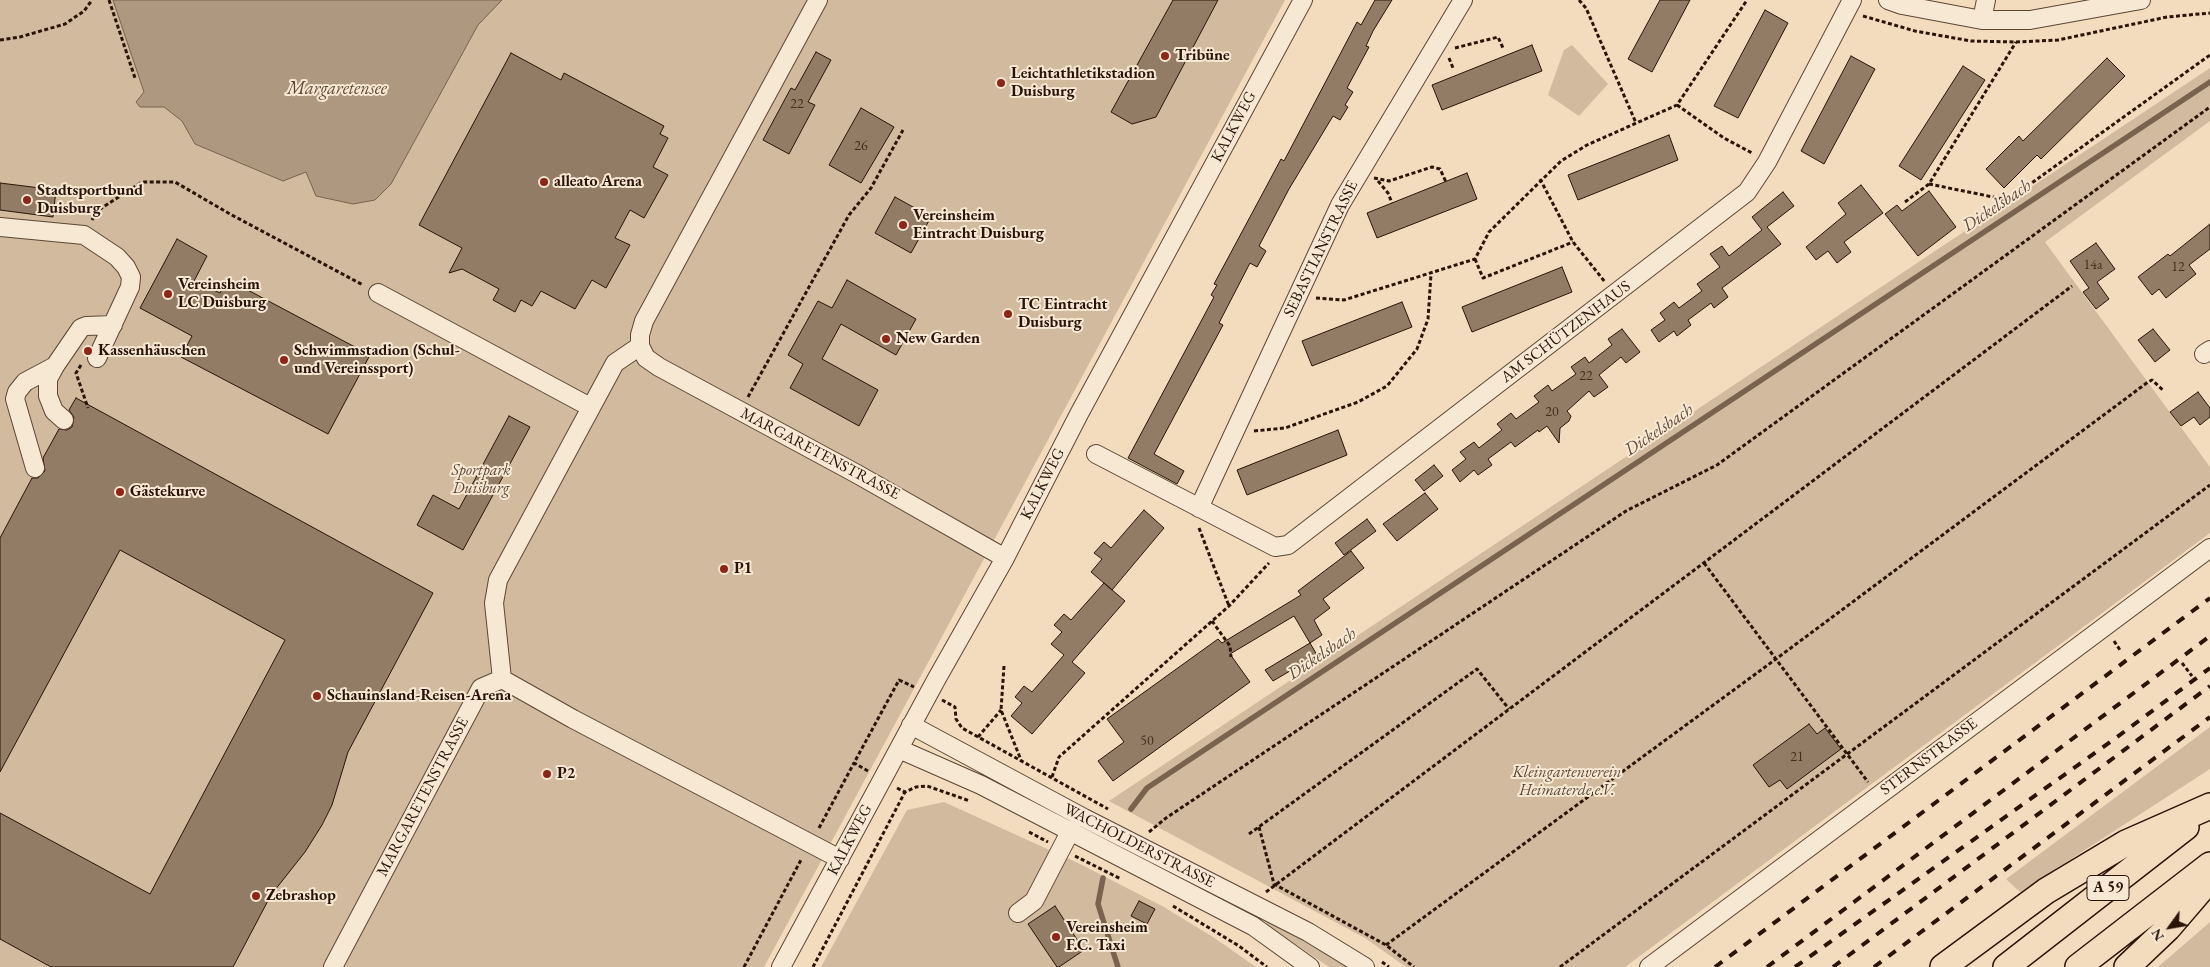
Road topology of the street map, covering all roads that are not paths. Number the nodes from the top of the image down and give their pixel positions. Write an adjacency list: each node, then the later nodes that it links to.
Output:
1 (818, 0): 12 (street)
2 (1302, 0): 21 (street, KALKWEG)
3 (1463, 0): 19 (street, SEBASTIANSTRASSE)
4 (1852, 0): 19 (street, AM SCHÜTZENHAUS)
5 (1888, 0): 8 (street)
6 (1986, 0): 8 (street)
7 (2141, 0): 8 (street)
8 (1982, 20)
9 (0, 227): 11 (street)
10 (378, 293): 15 (street)
11 (113, 325): 13 (street); 14 (street)
12 (640, 346): 15 (street); 21 (street, MARGARETENSTRASSE)
13 (97, 358)
14 (54, 366): 16 (street); 18 (street)
15 (590, 407): 22 (street)
16 (64, 420)
17 (1096, 454): 19 (street)
18 (35, 468)
19 (1199, 508)
20 (2210, 548): 35 (street, STERNSTRASSE)
21 (1005, 558): 23 (street, KALKWEG)
22 (502, 679): 27 (street); 31 (street, MARGARETENSTRASSE)
23 (911, 725): 24 (street, KALKWEG); 34 (street, WACHOLDERSTRASSE)
24 (899, 749): 26 (street, WACHOLDERSTRASSE); 27 (street, KALKWEG)
25 (2210, 807): 36 (highway); 37 (highway, A 59)
26 (1071, 830): 30 (street); 33 (street, WACHOLDERSTRASSE)
27 (840, 859): 32 (street, KALKWEG)
28 (2210, 866): 38 (highway, A 59)
29 (2210, 879): 39 (highway)
30 (1018, 913)
31 (333, 967)
32 (782, 967)
33 (1310, 967)
34 (1365, 967)
35 (1649, 967)
36 (1943, 967)
37 (2006, 967)
38 (2078, 967)
39 (2127, 967)

